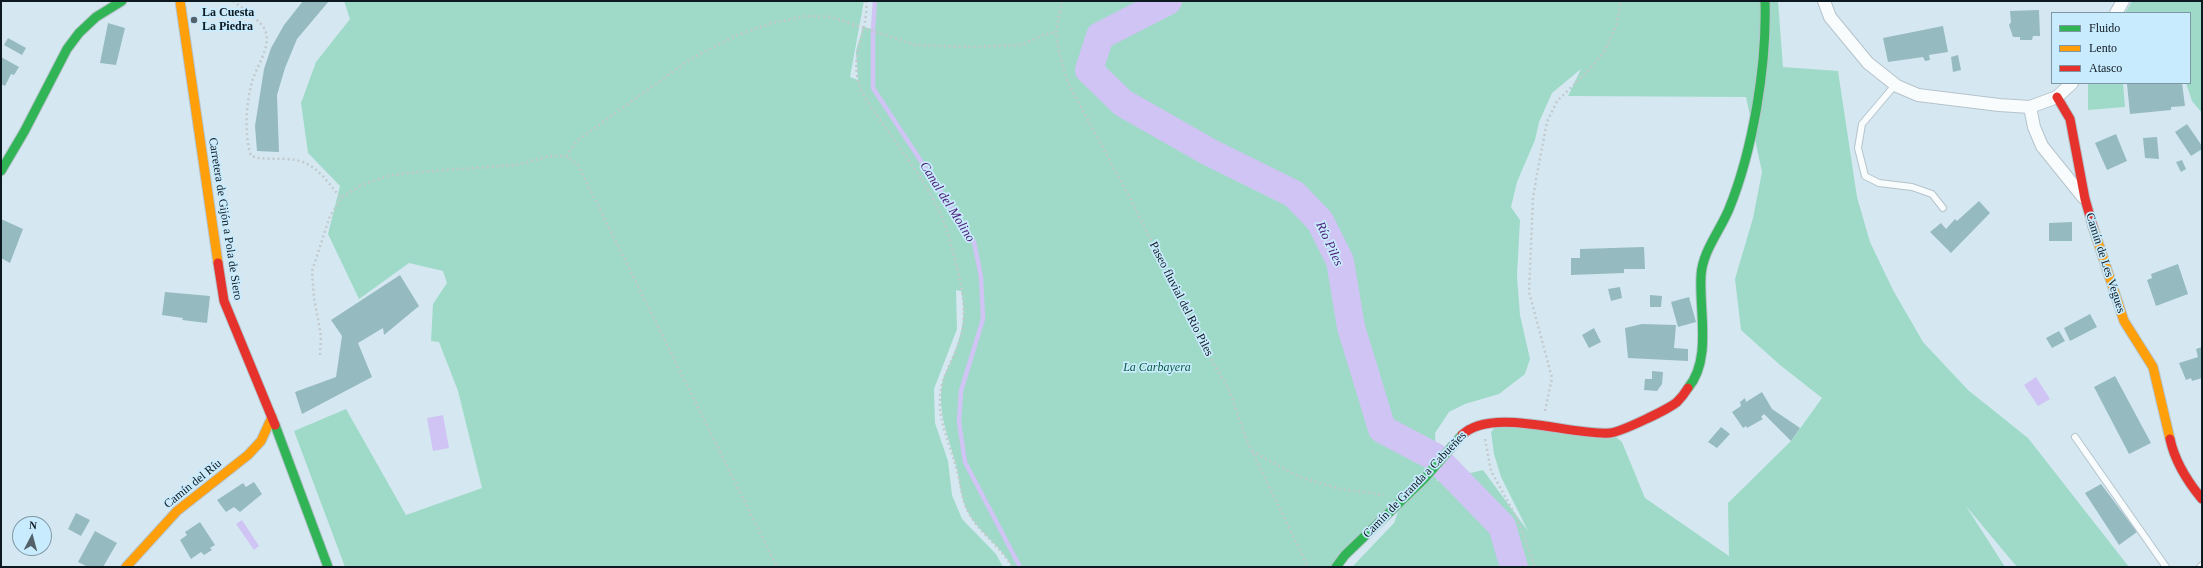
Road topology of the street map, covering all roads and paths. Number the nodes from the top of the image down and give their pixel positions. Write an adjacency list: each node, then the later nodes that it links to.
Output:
1 (122, 1): 18 (street)
2 (180, 1): 23 (street, Carretera de Gijón a Pola de Siero)
3 (233, 1): 19 (path)
4 (866, 1): 11 (path)
5 (1062, 1): 12 (path, Paseo fluvial del Rio Piles)
6 (1621, 1): 25 (path)
7 (1764, 1): 25 (street, Camín de Granda a Cabueñes)
8 (1824, 1): 14 (street)
9 (2123, 1): 10 (street)
10 (2117, 12)
11 (863, 27): 12 (path); 17 (path); 33 (path)
12 (1056, 32): 27 (path, Paseo fluvial del Rio Piles)
13 (2071, 84): 15 (street)
14 (1895, 85): 16 (street); 21 (lane)
15 (2057, 97): 16 (street); 20 (street, Camín de Les Vegues)
16 (2030, 107): 20 (street, Camín de Les Vegues)
17 (566, 156): 19 (path); 32 (path)
18 (1, 171)
19 (341, 198): 22 (path)
20 (2085, 199): 28 (street, Camín de Les Vegues)
21 (1943, 208)
22 (320, 355)
23 (272, 417): 30 (street, Camín del Ríu); 31 (street, Carretera de Gijón a Pola de Siero)
24 (1478, 424): 25 (street, Camín de Granda a Cabueñes); 29 (street, Camín de Granda a Cabueñes); 36 (path)
25 (1542, 425)
26 (2075, 437): 37 (lane)
27 (1252, 451): 29 (path); 34 (path, Paseo fluvial del Rio Piles)
28 (2202, 499)
29 (1403, 500): 35 (street, Camín de Granda a Cabueñes)
30 (126, 567)
31 (328, 567)
32 (777, 567)
33 (1012, 567)
34 (1308, 567)
35 (1336, 567)
36 (1535, 567)
37 (2166, 567)

